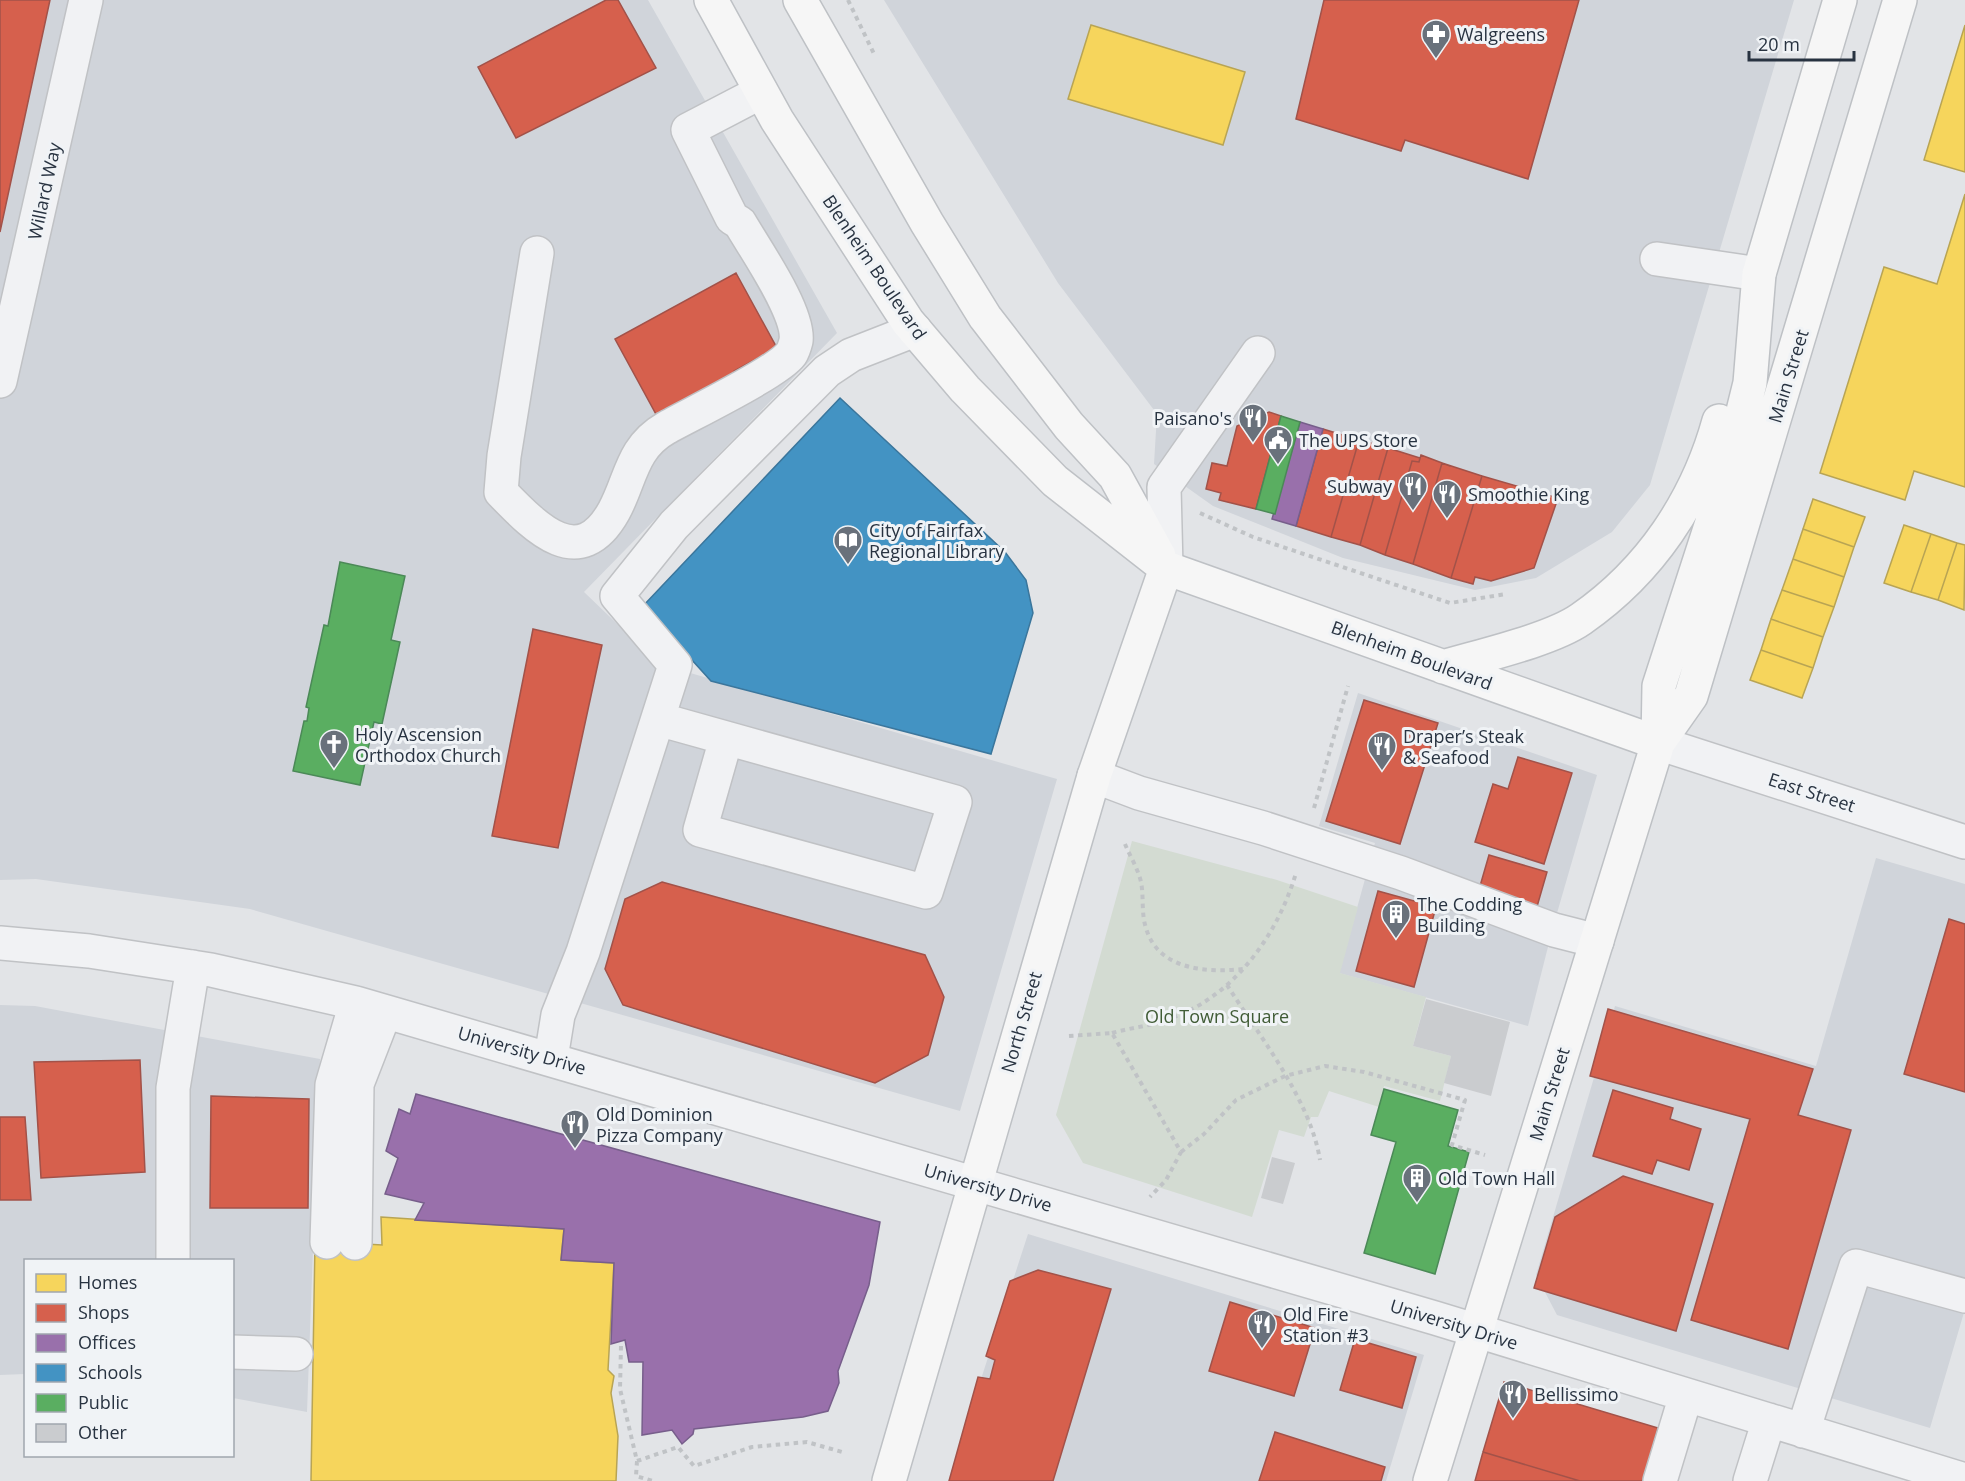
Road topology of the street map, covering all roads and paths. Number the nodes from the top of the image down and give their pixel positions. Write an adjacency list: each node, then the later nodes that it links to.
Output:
1 (86, 0): 14 (street, Willard Way)
2 (711, 0): 8 (main road, Blenheim Boulevard)
3 (800, 0): 16 (main road)
4 (848, 0): 7 (path)
5 (1840, 0): 11 (main road, Main Street)
6 (1900, 0): 22 (main road, Main Street)
7 (877, 61)
8 (761, 92): 9 (street); 12 (main road, Blenheim Boulevard)
9 (537, 253)
10 (1657, 259): 11 (street)
11 (1759, 274): 18 (main road); 22 (main road, Main Street)
12 (915, 330): 16 (main road, Blenheim Boulevard); 20 (street)
13 (1258, 353): 16 (street)
14 (0, 381)
15 (1200, 513): 17 (path)
16 (1166, 568): 18 (main road, Blenheim Boulevard); 23 (main road, North Street)
17 (1506, 594)
18 (1443, 667): 22 (main road, Blenheim Boulevard)
19 (1348, 686): 24 (path)
20 (668, 722): 21 (street); 35 (street)
21 (726, 739): 21 (street)
22 (1658, 743): 25 (street, East Street); 27 (main road, Main Street)
23 (1094, 776): 24 (street); 40 (main road, North Street)
24 (1305, 842): 27 (street); 30 (path)
25 (1965, 842)
26 (1125, 844): 30 (path)
27 (1597, 940): 45 (main road, Main Street)
28 (0, 943): 29 (street, University Drive)
29 (193, 967): 32 (street, University Drive); 43 (street)
30 (1244, 968): 31 (path)
31 (1227, 985): 33 (path); 36 (path)
32 (371, 1007): 35 (street, University Drive); 42 (street)
33 (1112, 1033): 34 (path); 37 (path)
34 (1070, 1036)
35 (550, 1058): 40 (street, University Drive)
36 (1285, 1076): 37 (path); 38 (path); 39 (path)
37 (1181, 1152): 41 (path)
38 (1485, 1155)
39 (1320, 1160)
40 (973, 1184): 45 (street, University Drive); 57 (main road, North Street)
41 (1150, 1197)
42 (341, 1243)
43 (173, 1259)
44 (1965, 1296): 51 (street)
45 (1475, 1330): 49 (street, University Drive); 58 (main road, Main Street)
46 (621, 1346): 53 (path)
47 (234, 1352): 48 (street)
48 (296, 1354)
49 (1686, 1395): 50 (street, University Drive); 59 (street)
50 (1769, 1420): 51 (street, University Drive); 60 (street)
51 (1803, 1431): 54 (street, University Drive)
52 (842, 1452): 53 (path)
53 (637, 1461): 55 (path)
54 (1962, 1474)
55 (635, 1478): 56 (path)
56 (653, 1481)
57 (889, 1481)
58 (1430, 1481)
59 (1660, 1481)
60 (1750, 1481)

